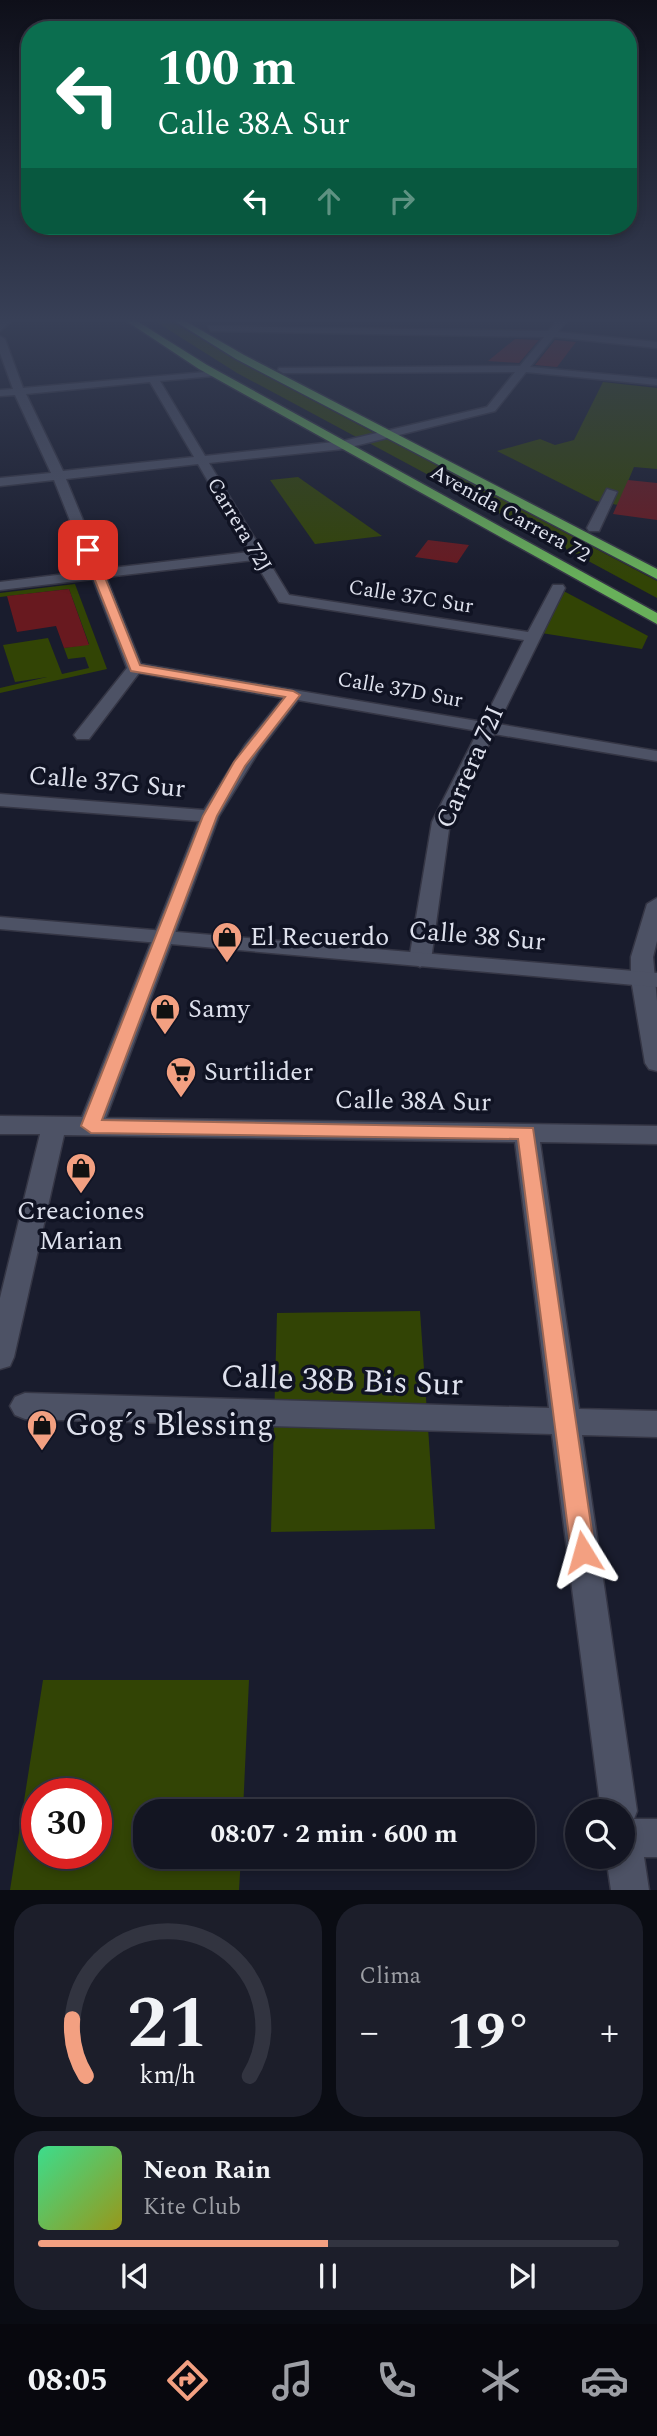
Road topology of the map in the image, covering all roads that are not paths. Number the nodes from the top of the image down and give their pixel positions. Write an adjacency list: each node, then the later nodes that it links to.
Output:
1 (26, 406): 14 (street)
2 (168, 406): 12 (street, Carrera 72J)
3 (274, 406): 11 (highway, Avenida Carrera 72)
4 (297, 406): 10 (highway, Avenida Carrera 72)
5 (335, 406): 9 (highway, Avenida Carrera 72)
6 (355, 406): 8 (highway, Avenida Carrera 72)
7 (493, 406): 8 (street)
8 (405, 431): 9 (street); 13 (highway, Avenida Carrera 72)
9 (389, 435): 10 (street); 16 (highway, Avenida Carrera 72)
10 (361, 442): 11 (street); 18 (highway, Avenida Carrera 72)
11 (343, 444): 12 (street); 20 (highway, Avenida Carrera 72)
12 (199, 460): 14 (street); 21 (street, Carrera 72J)
13 (476, 467): 16 (highway); 19 (highway, Avenida Carrera 72)
14 (60, 476): 15 (street); 23 (street)
15 (0, 482)
16 (487, 487): 24 (highway, Avenida Carrera 72)
17 (611, 492): 19 (street)
18 (480, 507): 20 (highway); 28 (highway, Avenida Carrera 72)
19 (594, 528): 22 (highway, Avenida Carrera 72)
20 (499, 533): 29 (highway, Avenida Carrera 72)
21 (257, 555): 23 (street); 27 (street, Carrera 72J)
22 (657, 560)
23 (98, 574): 25 (street); 31 (street)
24 (657, 575)
25 (0, 586)
26 (558, 588): 30 (street, Carrera 72I)
27 (284, 599): 30 (street, Calle 37C Sur)
28 (657, 602)
29 (657, 619)
30 (532, 637): 33 (street, Carrera 72I)
31 (135, 668): 32 (street, Calle 37D Sur); 34 (street)
32 (293, 695): 33 (street, Calle 37D Sur); 37 (street)
33 (487, 727): 35 (street, Calle 37D Sur); 41 (street, Carrera 72I)
34 (83, 735)
35 (657, 756)
36 (0, 800): 37 (street, Calle 37G Sur)
37 (210, 816): 40 (street)
38 (657, 904): 42 (street)
39 (0, 923): 40 (street, Calle 38 Sur)
40 (162, 937): 41 (street, Calle 38 Sur); 46 (street)
41 (420, 960): 42 (street, Calle 38 Sur)
42 (649, 979): 43 (street)
43 (657, 1063)
44 (0, 1125): 45 (street, Calle 38A Sur)
45 (54, 1126): 46 (street, Calle 38A Sur); 49 (street)
46 (91, 1126): 47 (street, Calle 38A Sur)
47 (526, 1133): 48 (street, Calle 38A Sur); 51 (street)
48 (657, 1135)
49 (0, 1357)
50 (25, 1406): 51 (street, Calle 38B Bis Sur)
51 (565, 1422): 52 (street, Calle 38B Bis Sur); 53 (street)
52 (657, 1424)
53 (617, 1799)
54 (657, 1838): 55 (street)
55 (635, 1839)
56 (627, 1869): 57 (street)
57 (630, 1890)

